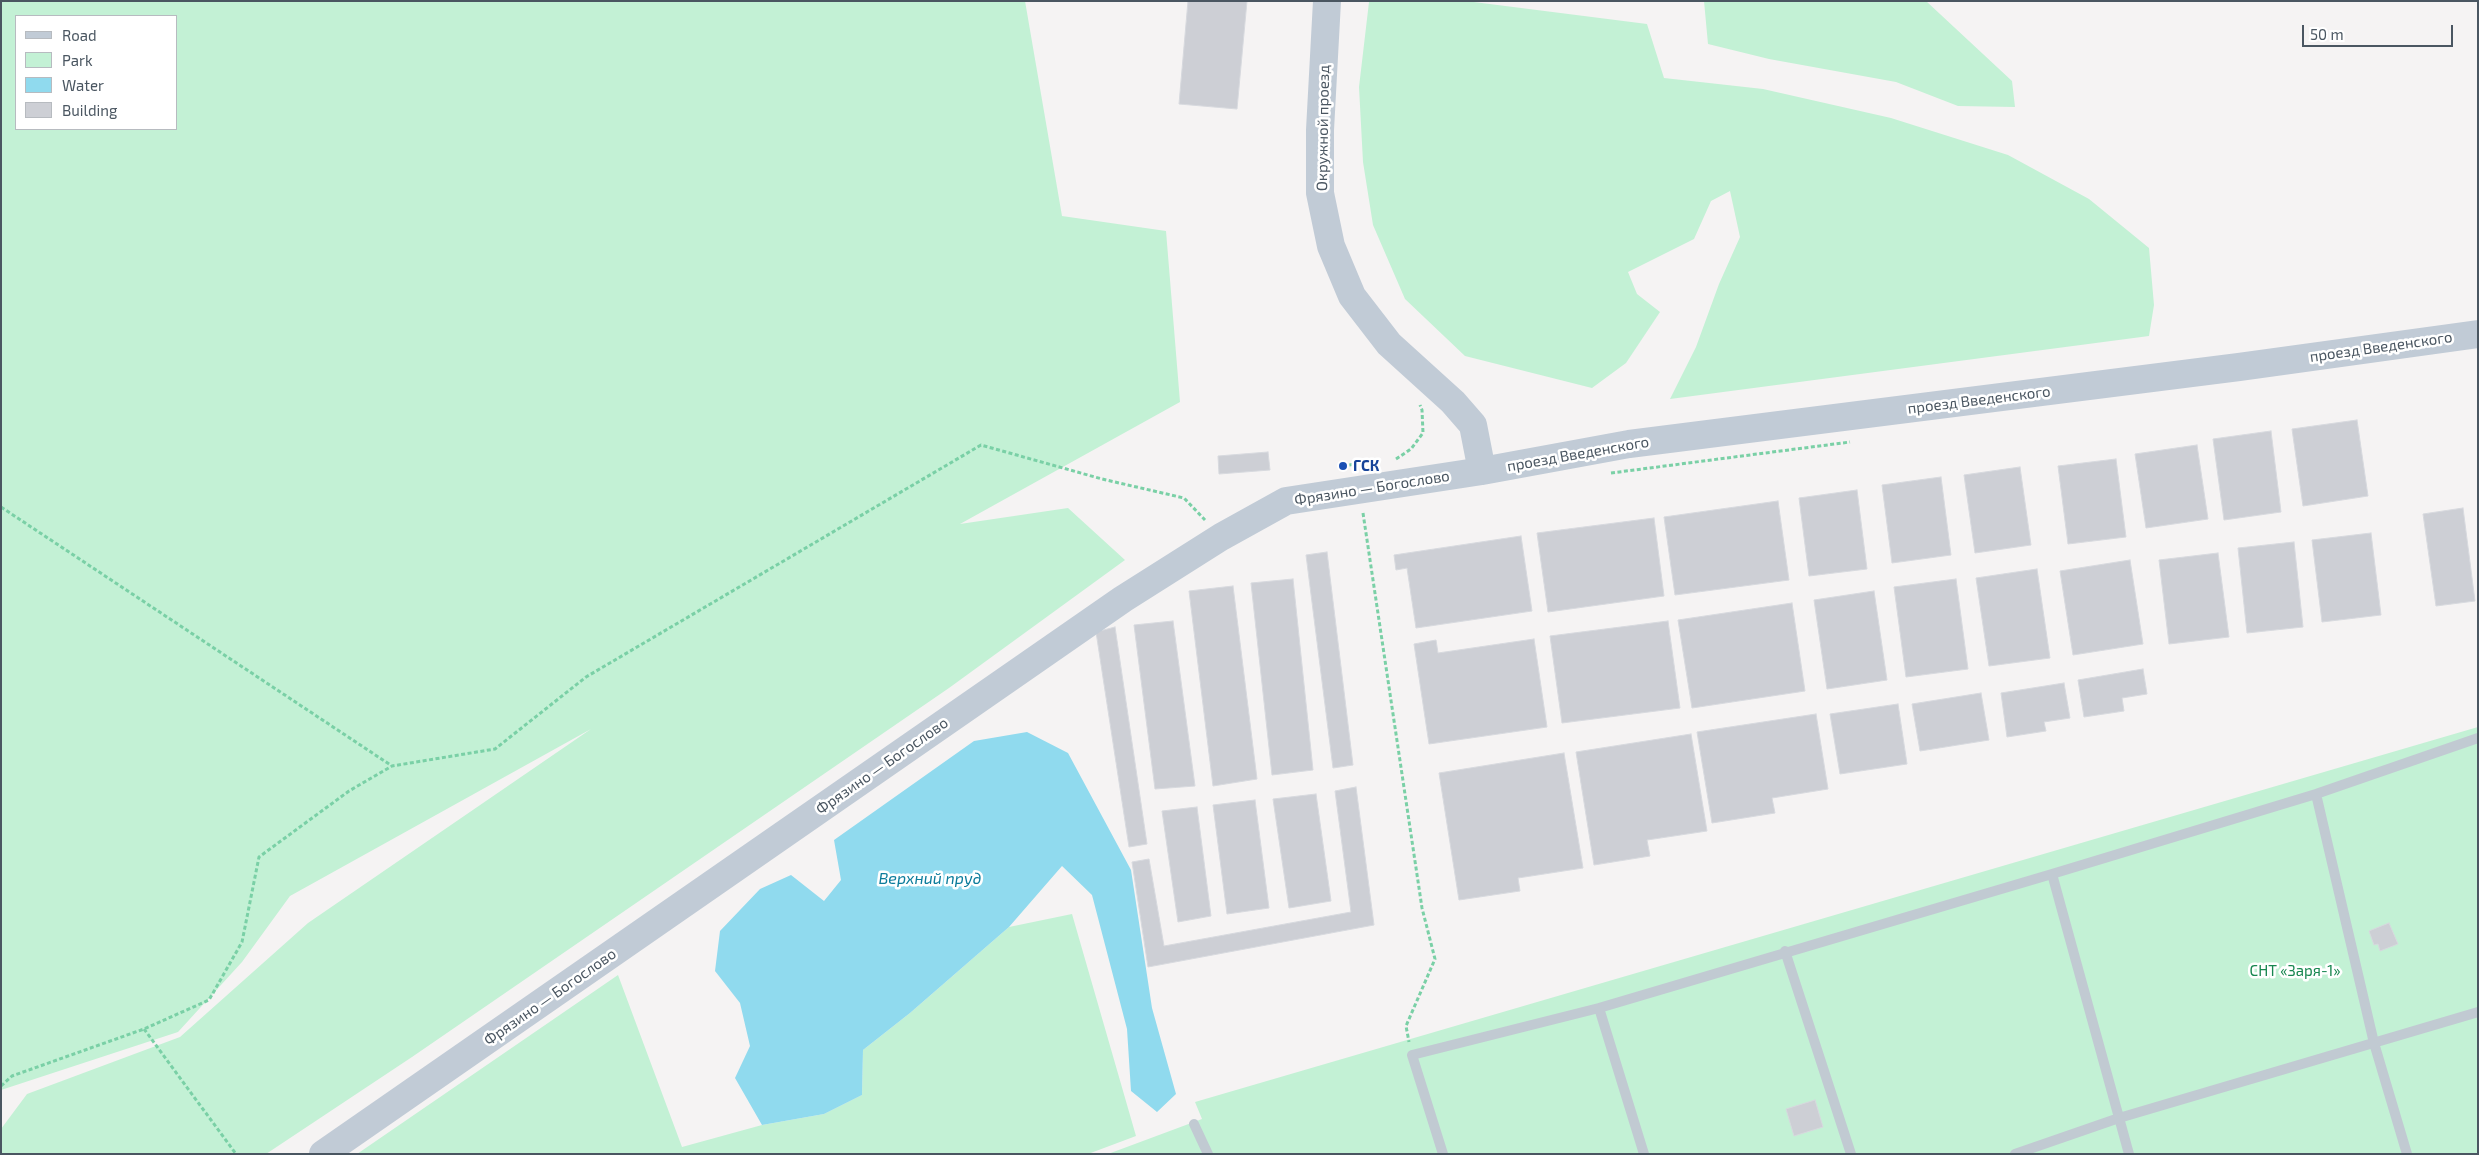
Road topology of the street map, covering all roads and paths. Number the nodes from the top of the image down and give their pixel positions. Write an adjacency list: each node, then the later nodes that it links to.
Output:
1 (1327, 1): 3 (street, Окружной проезд)
2 (2478, 334): 3 (street, проезд Введенского)
3 (1482, 471): 4 (street, Фрязино — Богослово)
4 (1360, 490): 6 (street, Фрязино — Богослово); 16 (path)
5 (1, 507): 8 (path)
6 (1221, 537): 8 (path); 21 (street, Фрязино — Богослово)
7 (2478, 738): 9 (lane)
8 (392, 766): 14 (path)
9 (2316, 794): 10 (lane); 15 (lane)
10 (2052, 874): 11 (lane); 18 (lane)
11 (1785, 951): 12 (lane); 25 (lane)
12 (1599, 1008): 16 (lane); 24 (lane)
13 (2478, 1012): 15 (lane)
14 (144, 1029): 17 (path); 20 (path)
15 (2374, 1043): 18 (lane); 28 (lane)
16 (1412, 1055): 23 (lane)
17 (1, 1086)
18 (2119, 1118): 26 (lane); 27 (lane)
19 (1194, 1124): 22 (lane)
20 (236, 1154)
21 (323, 1154)
22 (1208, 1154)
23 (1443, 1154)
24 (1644, 1154)
25 (1851, 1154)
26 (2015, 1154)
27 (2130, 1154)
28 (2407, 1154)

